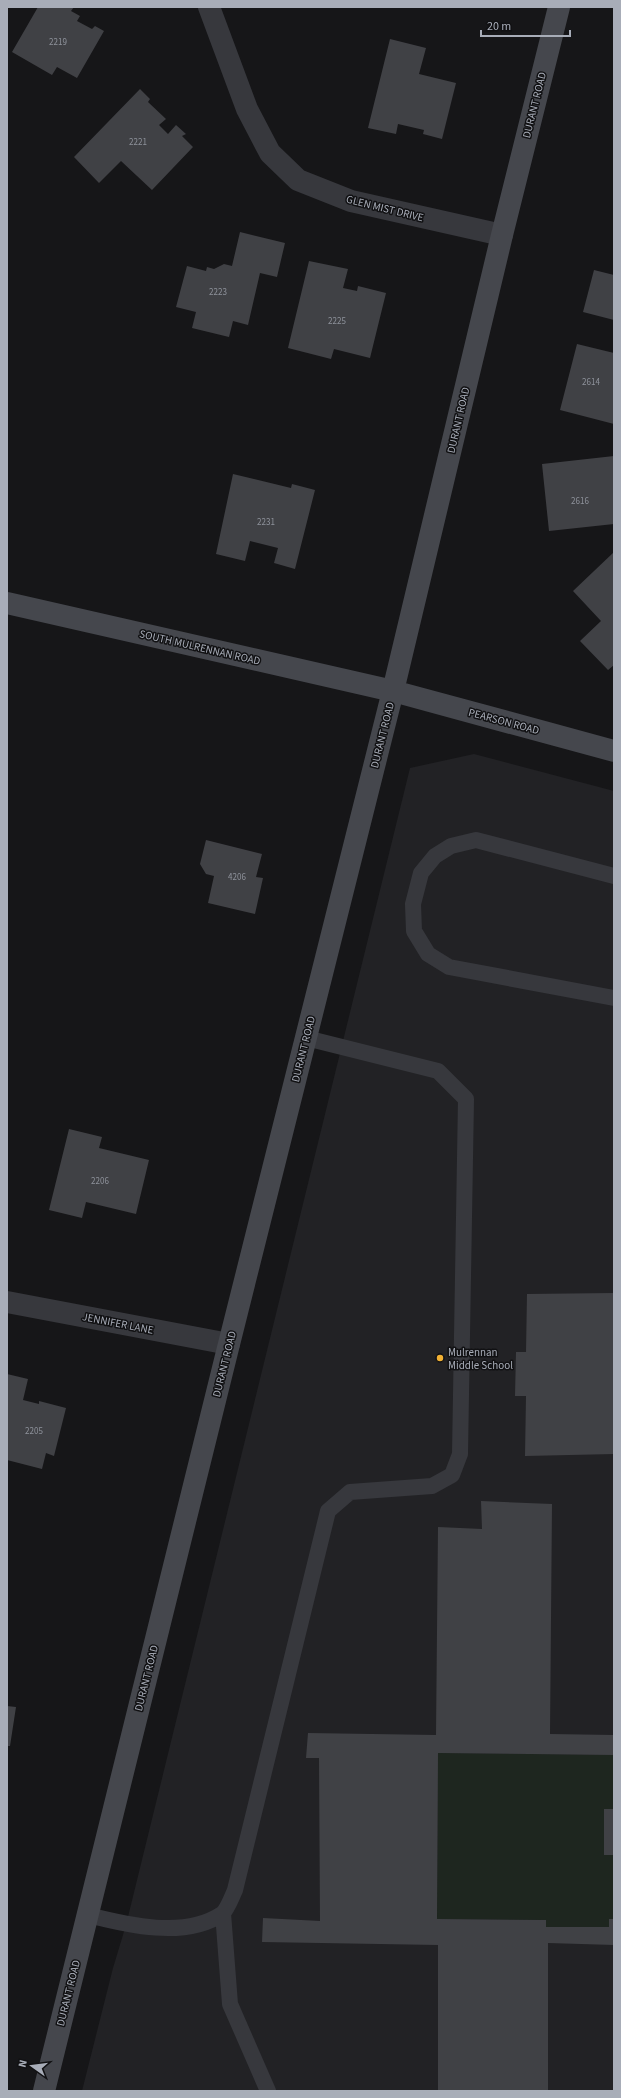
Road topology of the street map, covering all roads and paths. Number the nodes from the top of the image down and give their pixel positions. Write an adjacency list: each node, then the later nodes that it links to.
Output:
1 (209, 7): 3 (street, GLEN MIST DRIVE)
2 (559, 7): 3 (street, DURANT ROAD)
3 (502, 235): 5 (street, DURANT ROAD)
4 (7, 603): 5 (street, SOUTH MULRENNAN ROAD)
5 (393, 691): 6 (street, PEARSON ROAD); 9 (street, DURANT ROAD)
6 (614, 751)
7 (614, 876): 8 (lane)
8 (614, 998)
9 (306, 1038): 11 (street, DURANT ROAD); 12 (lane)
10 (7, 1302): 11 (street, JENNIFER LANE)
11 (229, 1344): 13 (street, DURANT ROAD)
12 (223, 1913): 13 (lane); 15 (lane)
13 (88, 1916): 14 (street, DURANT ROAD)
14 (44, 2091)
15 (268, 2091)

